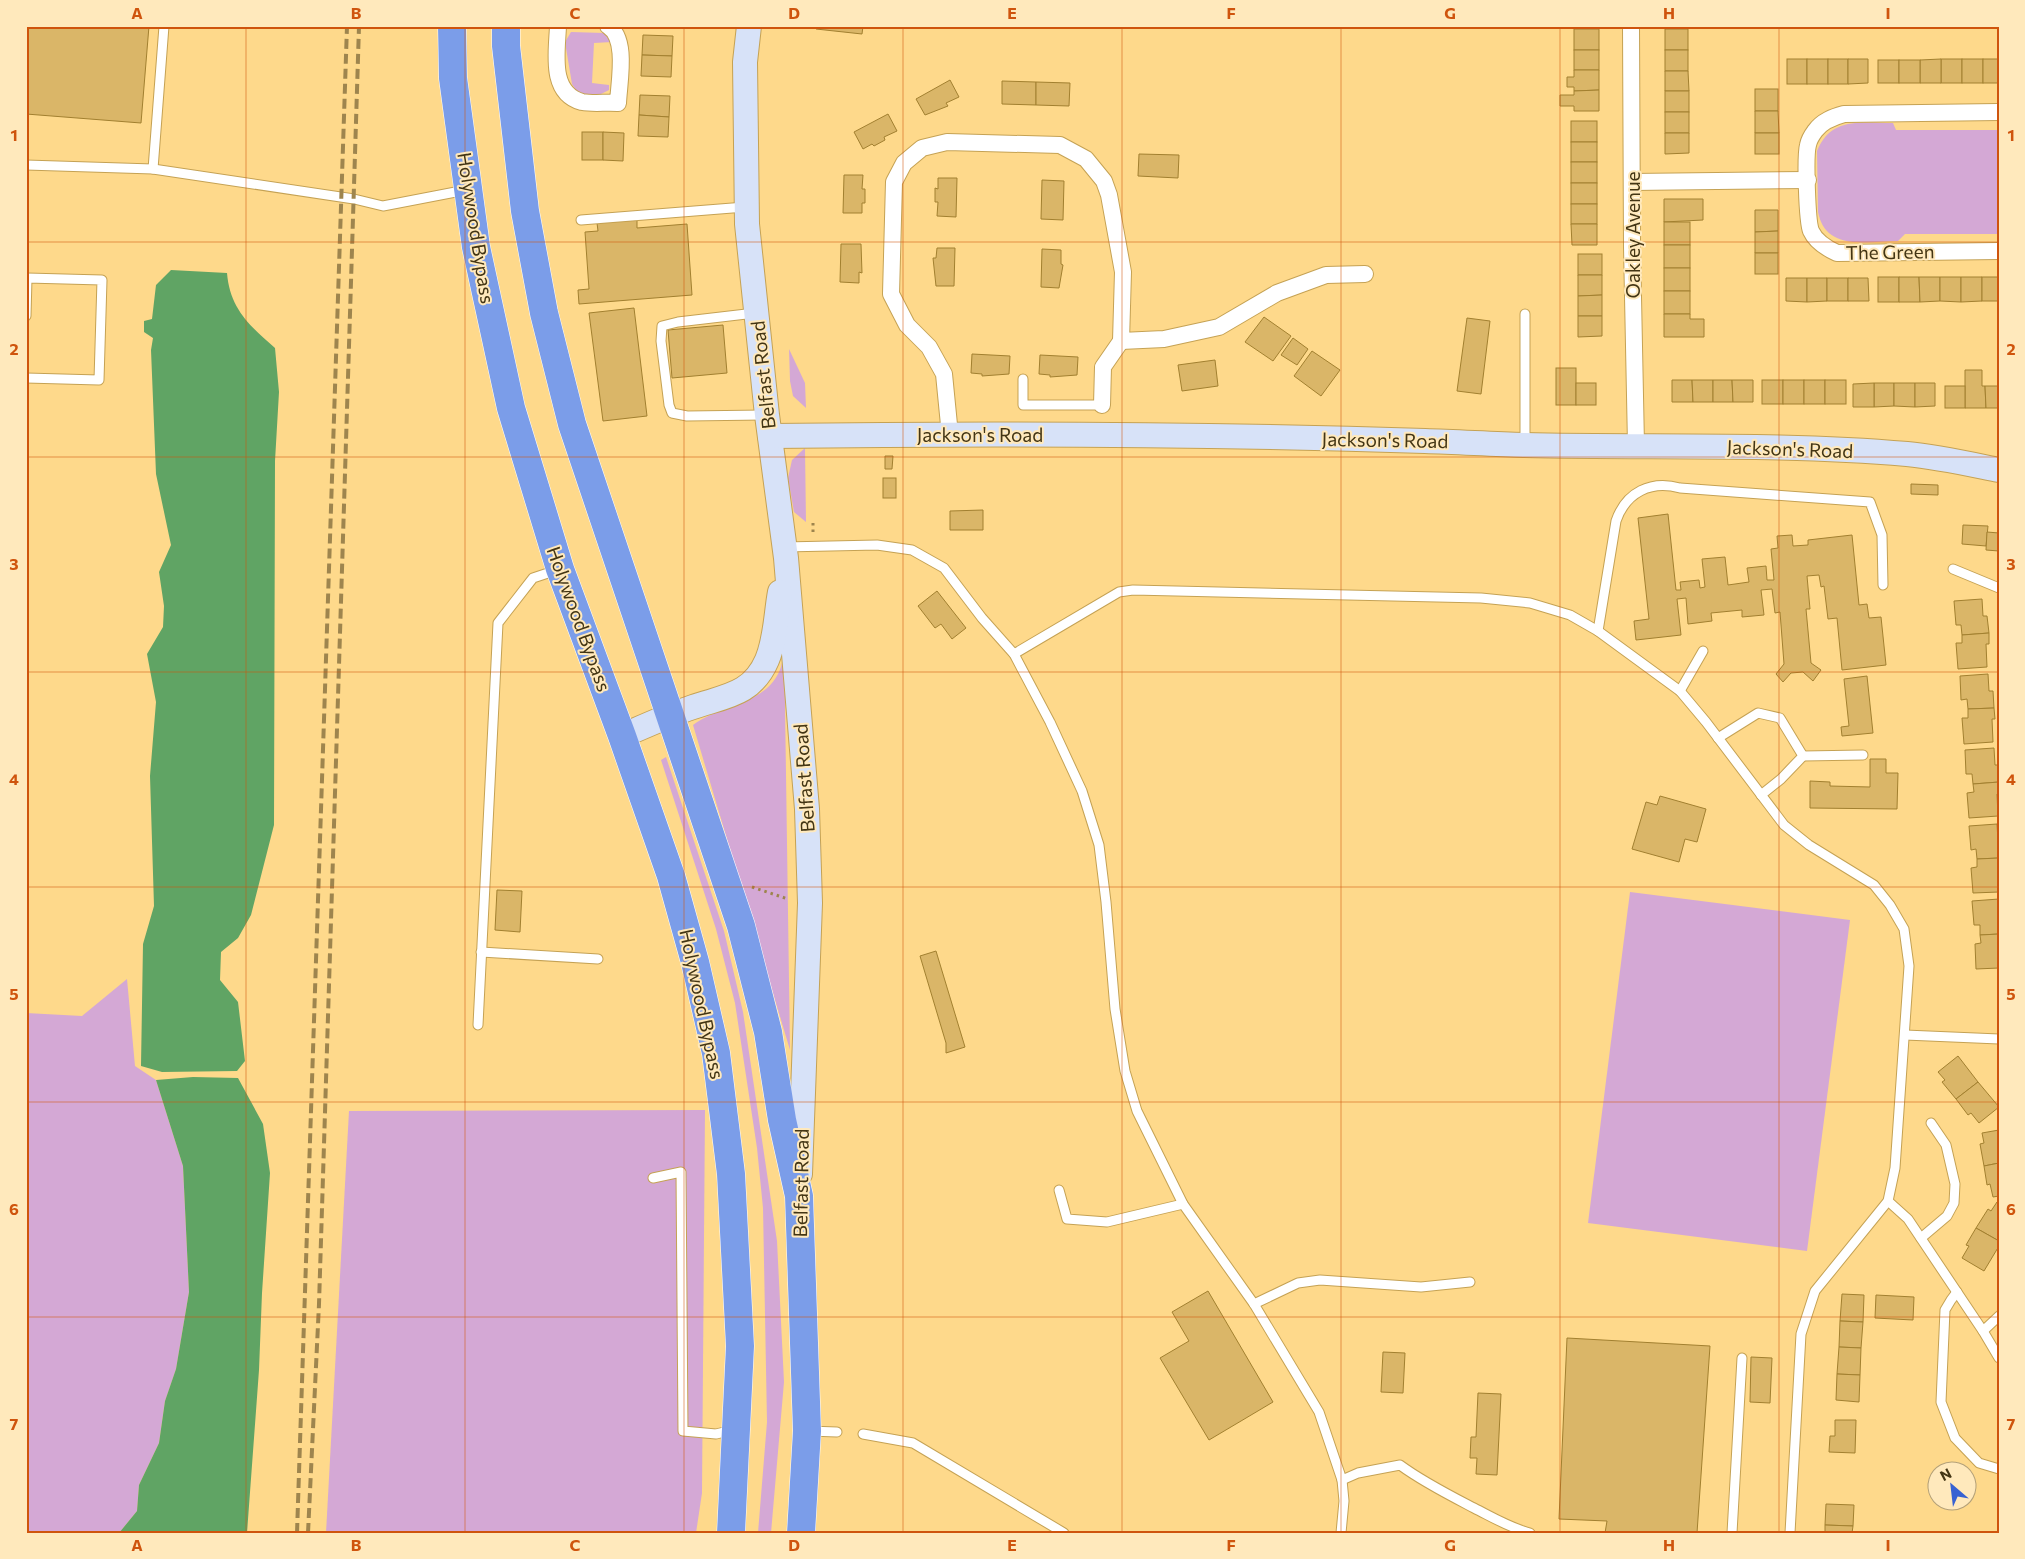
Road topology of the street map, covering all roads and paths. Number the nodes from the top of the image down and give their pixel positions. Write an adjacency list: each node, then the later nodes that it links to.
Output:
1 (164, 26): 10 (lane)
2 (452, 26): 13 (highway, Holywood Bypass)
3 (506, 26): 39 (highway)
4 (558, 26): 5 (street)
5 (608, 26)
6 (749, 26): 14 (main road, Belfast Road)
7 (1631, 26): 12 (street, Oakley Avenue)
8 (1999, 112): 11 (street, The Green)
9 (26, 165): 10 (lane)
10 (153, 169): 13 (lane)
11 (1808, 180): 12 (street); 16 (street, The Green)
12 (1632, 182): 28 (street, Oakley Avenue)
13 (468, 190): 32 (highway, Holywood Bypass)
14 (747, 207): 15 (lane); 18 (main road, Belfast Road)
15 (581, 220)
16 (1999, 251)
17 (1365, 274): 21 (street)
18 (757, 313): 25 (main road, Belfast Road); 25 (lane)
19 (1525, 314): 27 (lane)
20 (26, 316): 22 (lane)
21 (1121, 341): 24 (street); 26 (street)
22 (26, 378)
23 (1023, 379): 24 (lane)
24 (1102, 405)
25 (769, 426): 26 (main road, Jackson's Road); 30 (main road, Belfast Road)
26 (950, 435): 27 (main road, Jackson's Road)
27 (1524, 445): 28 (main road, Jackson's Road)
28 (1636, 445): 29 (main road, Jackson's Road)
29 (1999, 470)
30 (785, 552): 37 (lane); 39 (main road); 46 (main road, Belfast Road)
31 (1953, 569): 34 (lane)
32 (560, 570): 40 (highway, Holywood Bypass); 47 (lane)
33 (1882, 585): 35 (lane)
34 (1999, 588)
35 (1598, 631): 37 (lane); 38 (lane)
36 (1703, 651): 38 (lane)
37 (1014, 654): 57 (lane)
38 (1680, 692): 41 (lane)
39 (669, 716): 40 (main road); 45 (highway)
40 (622, 736): 66 (highway, Holywood Bypass)
41 (1718, 738): 43 (lane); 44 (lane)
42 (1863, 755): 43 (lane)
43 (1803, 756): 44 (lane)
44 (1761, 795): 50 (lane)
45 (728, 888): 46 (path); 55 (highway)
46 (810, 903): 55 (main road, Belfast Road)
47 (481, 952): 48 (lane); 49 (lane)
48 (598, 959)
49 (478, 1025)
50 (1905, 1035): 51 (lane); 56 (lane)
51 (1999, 1039)
52 (1931, 1123): 58 (lane)
53 (653, 1178): 66 (lane)
54 (1058, 1190): 57 (lane)
55 (799, 1196): 67 (highway, Belfast Road)
56 (1888, 1201): 58 (lane); 78 (lane)
57 (1183, 1204): 61 (lane)
58 (1920, 1238): 60 (lane)
59 (1470, 1282): 61 (lane)
60 (1957, 1292): 63 (lane); 70 (lane)
61 (1254, 1304): 71 (lane)
62 (1999, 1316): 63 (lane)
63 (1983, 1331): 65 (lane)
64 (1742, 1358): 77 (lane)
65 (1999, 1358)
66 (736, 1430): 72 (highway)
67 (807, 1431): 68 (lane); 73 (highway, Belfast Road)
68 (837, 1432)
69 (863, 1434): 74 (lane)
70 (1999, 1469)
71 (1342, 1480): 75 (lane); 76 (lane)
72 (731, 1533)
73 (801, 1533)
74 (1064, 1533)
75 (1341, 1533)
76 (1530, 1533)
77 (1732, 1533)
78 (1790, 1533)

